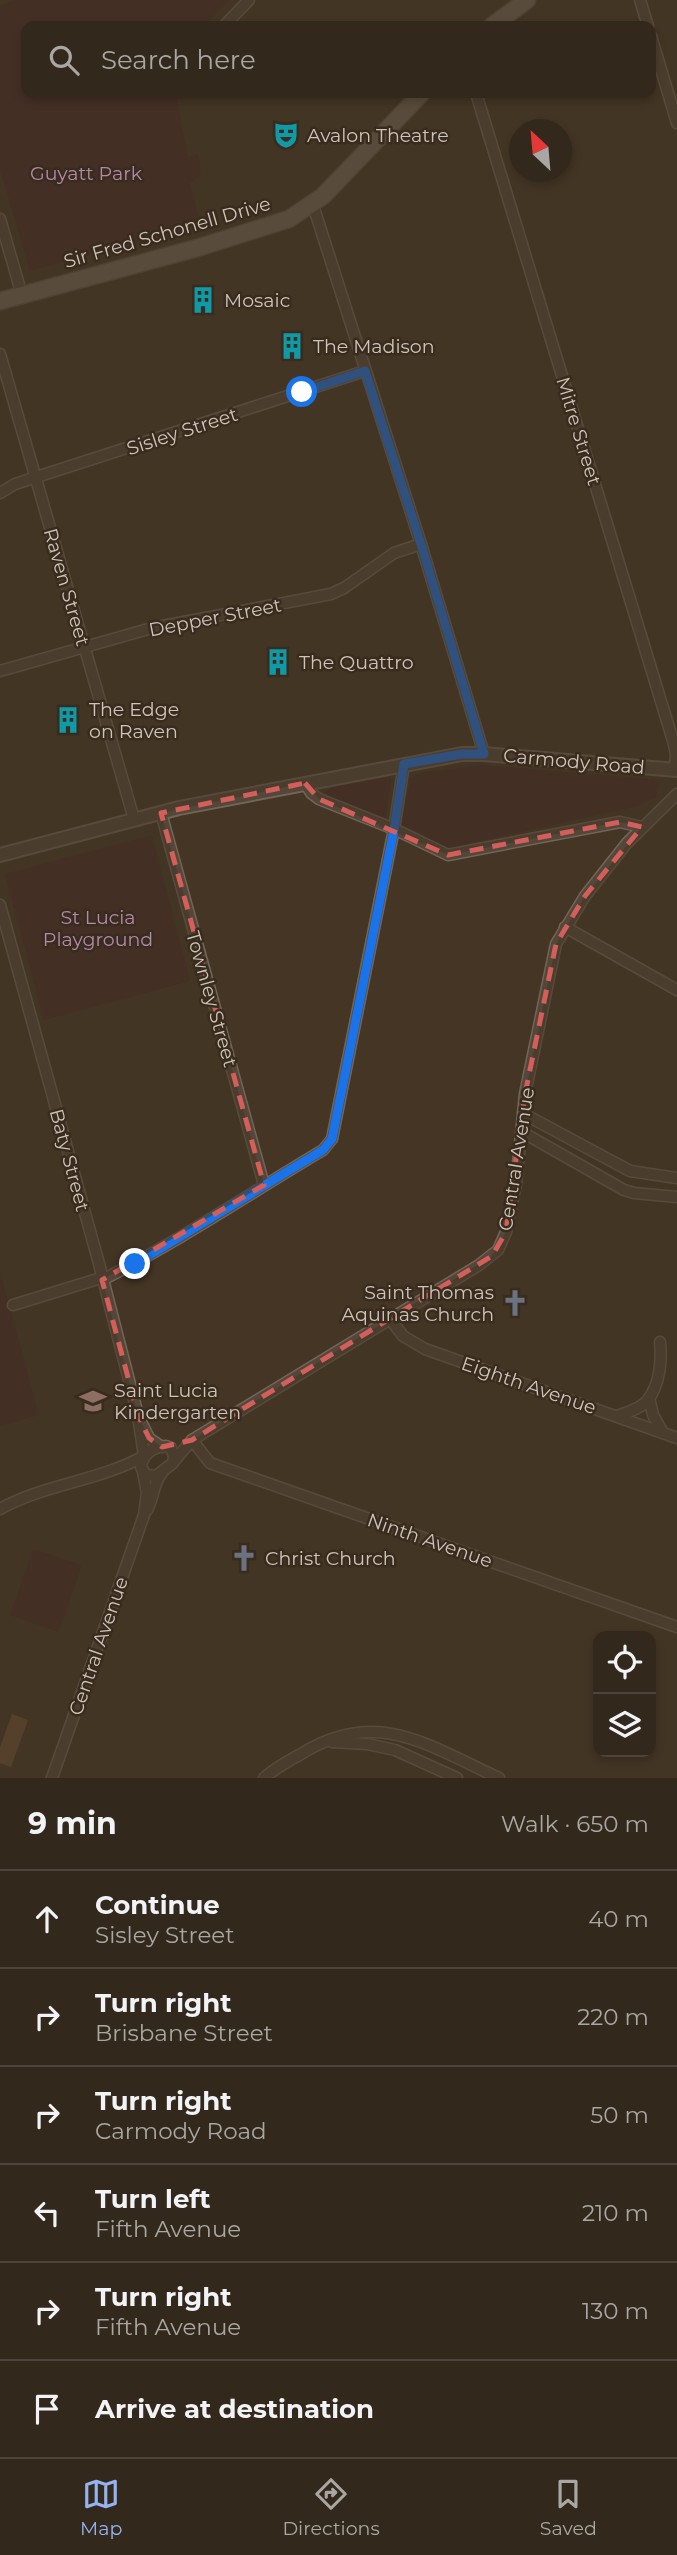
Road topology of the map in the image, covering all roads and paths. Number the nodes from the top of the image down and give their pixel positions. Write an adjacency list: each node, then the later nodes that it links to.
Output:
1 (249, 0): 4 (street)
2 (526, 0): 5 (main road)
3 (640, 0): 6 (street)
4 (229, 21)
5 (499, 21)
6 (646, 21)
7 (656, 53): 10 (street)
8 (417, 98): 11 (main road, Sir Fred Schonell Drive)
9 (479, 98): 24 (street, Mitre Street)
10 (677, 123)
11 (313, 205): 13 (main road, Sir Fred Schonell Drive); 16 (street)
12 (0, 219): 13 (street)
13 (23, 295): 14 (main road, Sir Fred Schonell Drive)
14 (0, 301)
15 (0, 354): 17 (street, Raven Street)
16 (365, 371): 17 (street, Sisley Street); 19 (street)
17 (36, 478): 18 (street, Sisley Street); 20 (street, Raven Street)
18 (0, 493)
19 (421, 544): 20 (street, Depper Street); 22 (street)
20 (85, 648): 21 (street, Depper Street); 28 (street, Raven Street)
21 (0, 671)
22 (484, 754): 23 (street, Carmody Road); 24 (street, Carmody Road)
23 (404, 764): 25 (street, Carmody Road); 30 (street)
24 (676, 769)
25 (305, 783): 27 (street, Carmody Road); 30 (street)
26 (677, 794): 29 (street, Central Avenue)
27 (161, 813): 28 (street, Carmody Road); 38 (street, Townley Street)
28 (134, 819): 31 (street, Carmody Road)
29 (642, 827): 30 (street); 33 (street, Central Avenue)
30 (394, 830): 38 (street)
31 (0, 855)
32 (0, 905): 40 (street, Baty Street)
33 (565, 927): 34 (street); 35 (street, Central Avenue)
34 (677, 990)
35 (524, 1114): 36 (street, Central Avenue); 37 (street)
36 (522, 1132): 39 (street); 42 (street, Central Avenue)
37 (677, 1178)
38 (264, 1185): 40 (street)
39 (677, 1197)
40 (101, 1279): 41 (street); 45 (street, Baty Street)
41 (13, 1305)
42 (391, 1320): 46 (street, Eighth Avenue); 49 (street, Central Avenue)
43 (660, 1342): 44 (street)
44 (649, 1398): 46 (street); 47 (street)
45 (138, 1415): 50 (street, Baty Street); 51 (street, Baty Street)
46 (617, 1416): 47 (street, Eighth Avenue)
47 (663, 1433): 48 (street, Eighth Avenue)
48 (677, 1438)
49 (192, 1440): 50 (street, Central Avenue); 52 (street, Central Avenue); 60 (street, Ninth Avenue)
50 (164, 1446): 51 (street, Central Avenue); 52 (street)
51 (144, 1456): 53 (street, Central Avenue); 54 (street)
52 (174, 1461): 55 (street, Central Avenue)
53 (143, 1472): 54 (street); 55 (street); 59 (street, Central Avenue)
54 (105, 1473): 56 (street)
55 (162, 1473): 59 (street, Central Avenue)
56 (16, 1500): 57 (street); 58 (street)
57 (0, 1501)
58 (0, 1509)
59 (144, 1515): 62 (street, Central Avenue)
60 (677, 1627)
61 (321, 1741): 63 (street); 64 (street); 65 (street)
62 (52, 1778)
63 (264, 1778)
64 (457, 1778)
65 (499, 1778)

